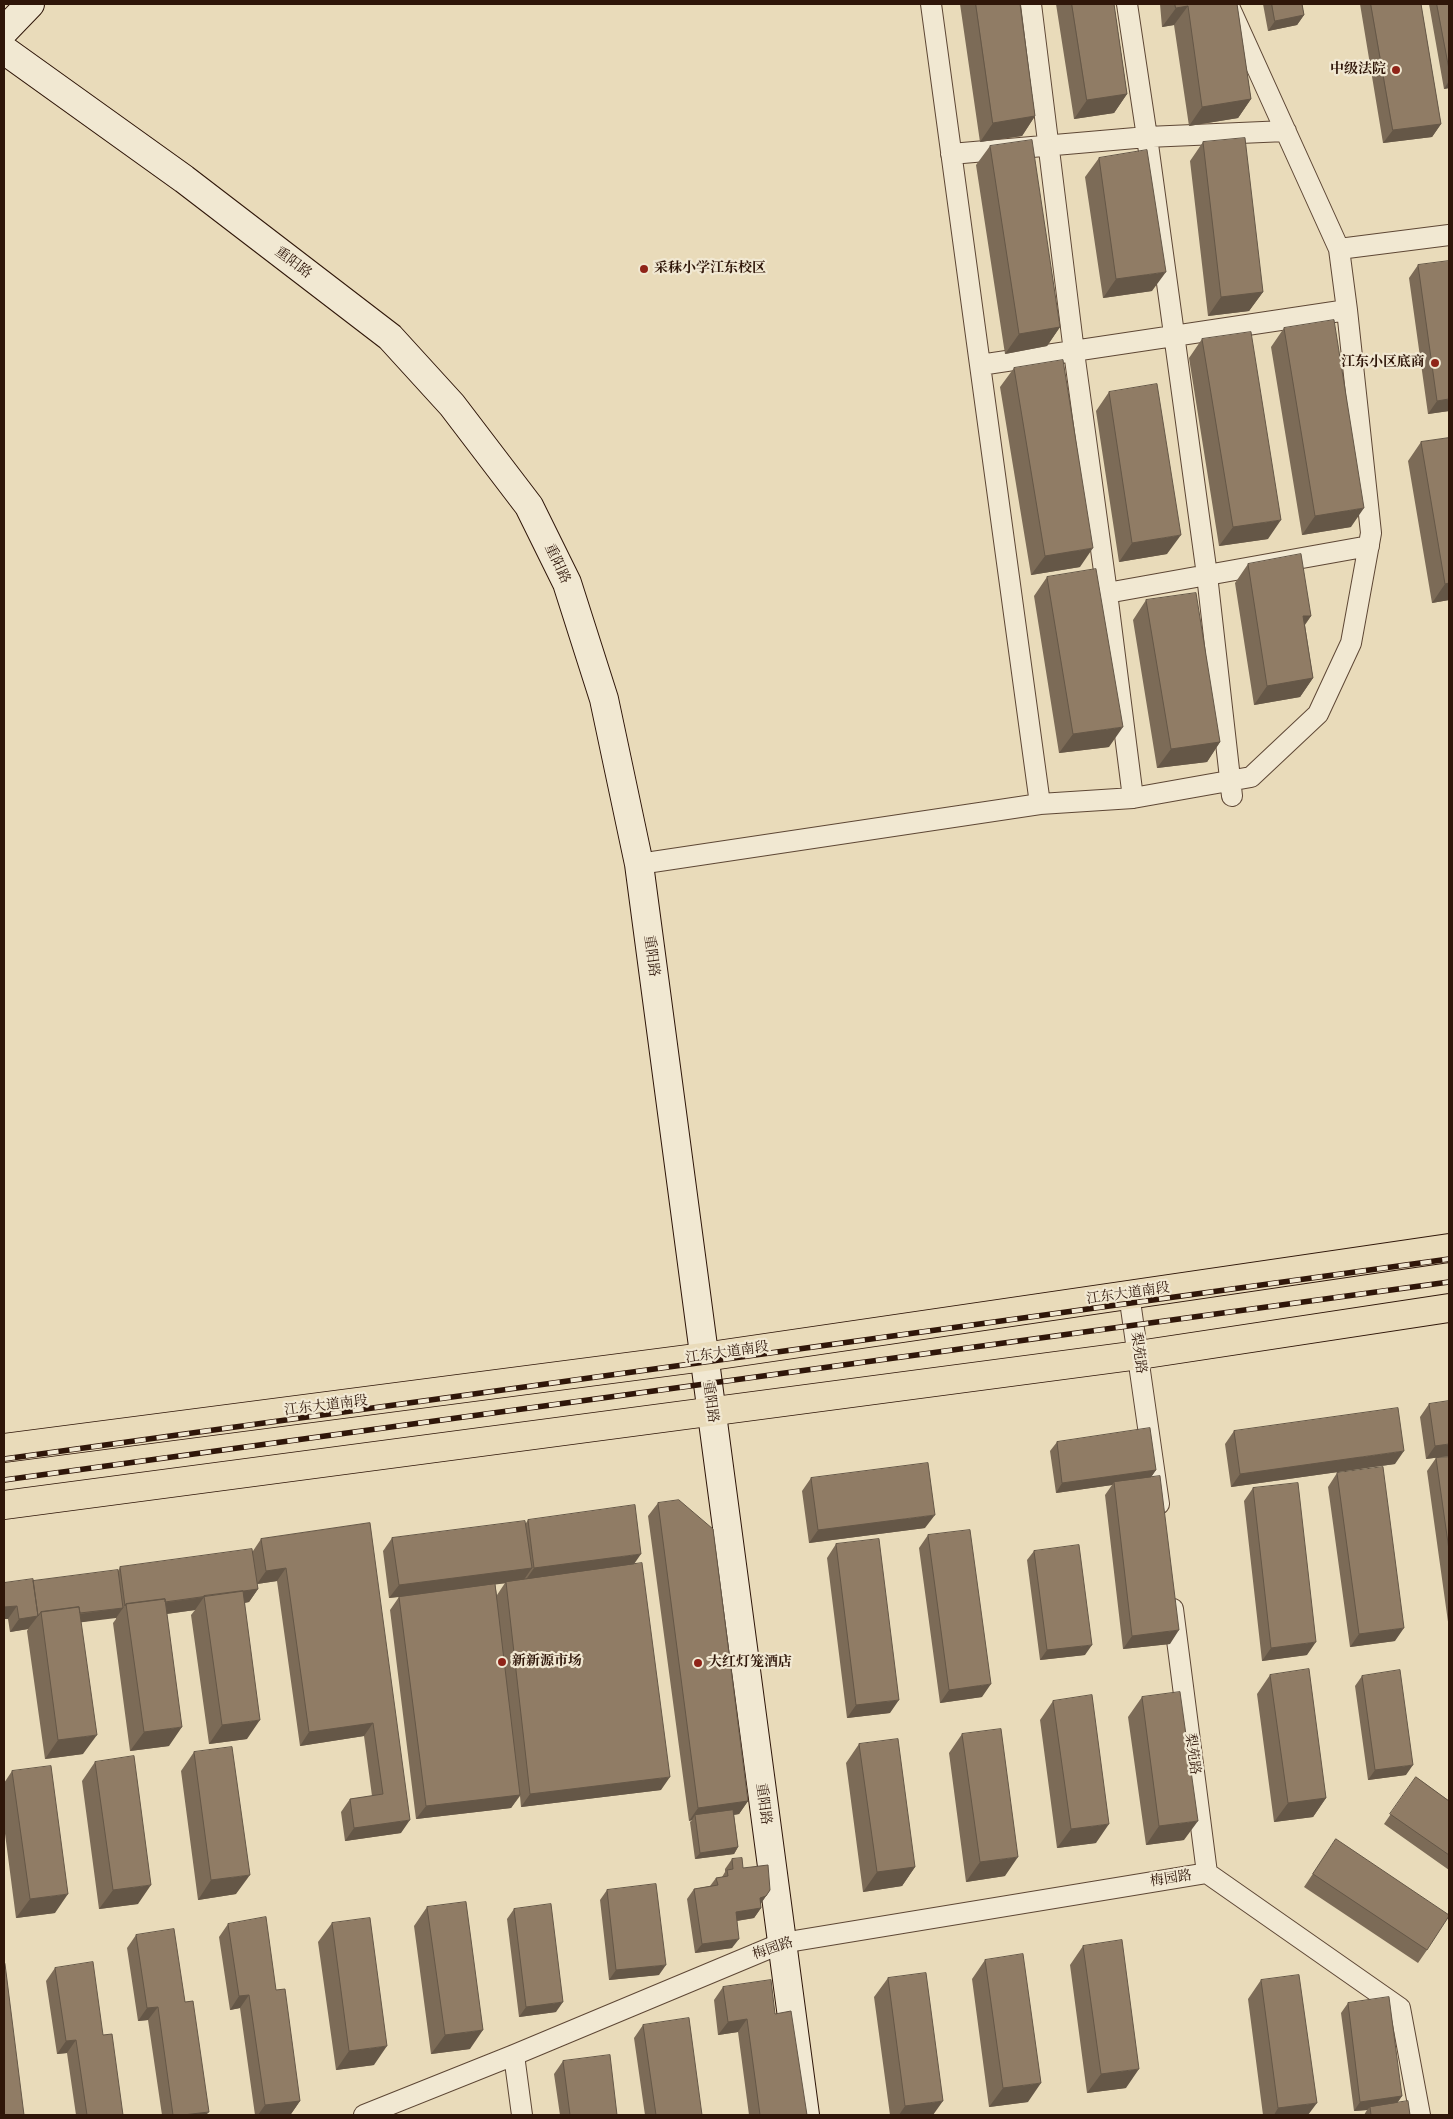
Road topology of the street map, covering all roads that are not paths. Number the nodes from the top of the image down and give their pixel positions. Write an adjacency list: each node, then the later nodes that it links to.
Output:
1 (30, 4): 6 (street)
2 (931, 4): 10 (street)
3 (1031, 4): 15 (street)
4 (1127, 4): 9 (street)
5 (1228, 4): 8 (street)
6 (4, 31)
7 (4, 50): 23 (street, 重阳路)
8 (1286, 131): 9 (street); 12 (street)
9 (1147, 137): 10 (street); 14 (street)
10 (951, 154): 16 (street)
11 (1449, 235): 12 (street)
12 (1339, 249): 13 (street)
13 (1347, 310): 14 (street); 17 (street)
14 (1175, 336): 15 (street); 18 (street)
15 (1074, 352): 16 (street); 19 (street)
16 (980, 365): 22 (street)
17 (1369, 546): 18 (street); 20 (street)
18 (1207, 575): 19 (street); 20 (street)
19 (1107, 593): 21 (street)
20 (1231, 788): 21 (street)
21 (1134, 798): 22 (street)
22 (1040, 804): 23 (street)
23 (639, 864): 28 (street, 重阳路)
24 (1449, 1248): 25 (main road, 江东大道南段)
25 (1129, 1294): 27 (street, 梨苑路); 28 (main road, 江东大道南段)
26 (1449, 1308): 27 (main road)
27 (1139, 1355): 29 (main road); 32 (street, 梨苑路)
28 (704, 1357): 29 (street, 重阳路); 30 (main road, 江东大道南段)
29 (712, 1411): 31 (main road); 35 (street, 重阳路)
30 (4, 1448)
31 (4, 1505)
32 (1161, 1521)
33 (1170, 1590): 34 (street, 梨苑路)
34 (1207, 1873): 35 (street, 梅园路); 40 (street)
35 (782, 1943): 36 (street, 梅园路); 39 (street, 重阳路)
36 (514, 2055): 37 (street, 梅园路); 38 (street)
37 (364, 2115)
38 (522, 2115)
39 (805, 2115)
40 (1420, 2115)

